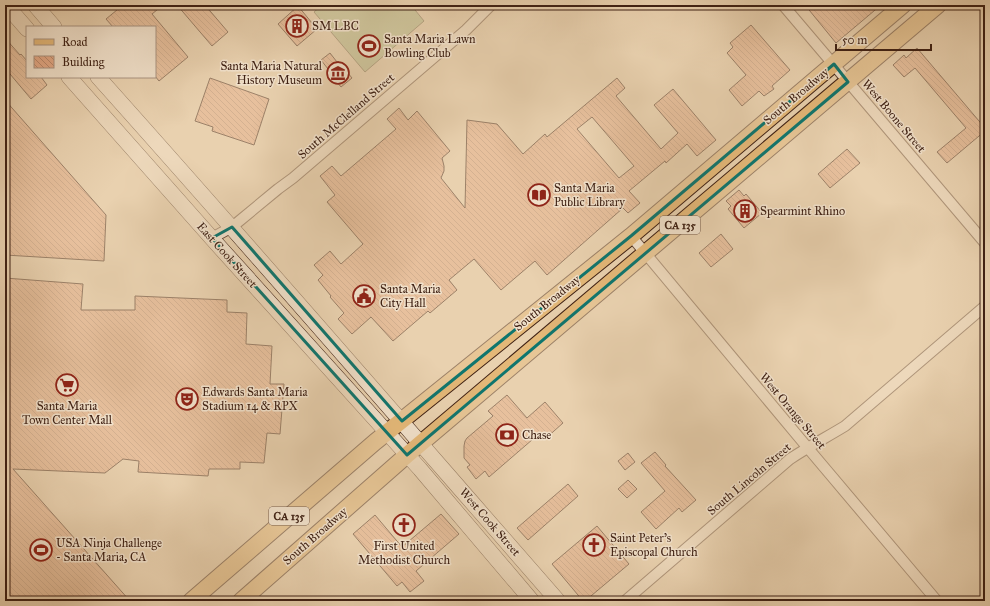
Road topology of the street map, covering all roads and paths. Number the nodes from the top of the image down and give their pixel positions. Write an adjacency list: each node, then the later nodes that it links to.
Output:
1 (6, 5): 8 (street)
2 (35, 5): 7 (street)
3 (491, 5): 13 (street, South McClelland Street)
4 (783, 5): 9 (street, West Boone Street)
5 (903, 5): 9 (main road, South Broadway / CA 135)
6 (938, 5): 12 (main road, South Broadway / CA 135)
7 (53, 26)
8 (26, 28)
9 (834, 64): 12 (street, West Boone Street); 14 (main road, South Broadway / CA 135)
10 (70, 78): 15 (street, East Cook Street)
11 (99, 78): 13 (street, East Cook Street)
12 (848, 82): 16 (street, West Boone Street); 17 (main road, South Broadway / CA 135)
13 (232, 227): 15 (street, South McClelland Street); 19 (street, East Cook Street)
14 (631, 236): 17 (street, West Orange Street); 19 (main road, South Broadway / CA 135)
15 (212, 238): 20 (street, East Cook Street)
16 (985, 243)
17 (646, 254): 21 (main road, South Broadway / CA 135); 22 (street, West Orange Street)
18 (985, 306): 22 (street, South Lincoln Street)
19 (402, 421): 20 (main road, South Broadway / CA 135); 21 (street, East Cook Street)
20 (387, 432): 23 (street, East Cook Street); 24 (main road, South Broadway / CA 135)
21 (421, 444): 23 (main road, South Broadway / CA 135); 27 (street, West Cook Street)
22 (807, 447): 28 (street, South Lincoln Street); 29 (street, West Orange Street)
23 (407, 456): 25 (main road, South Broadway / CA 135); 26 (street, West Cook Street)
24 (191, 601)
25 (242, 601)
26 (532, 601)
27 (558, 601)
28 (625, 601)
29 (937, 601)

